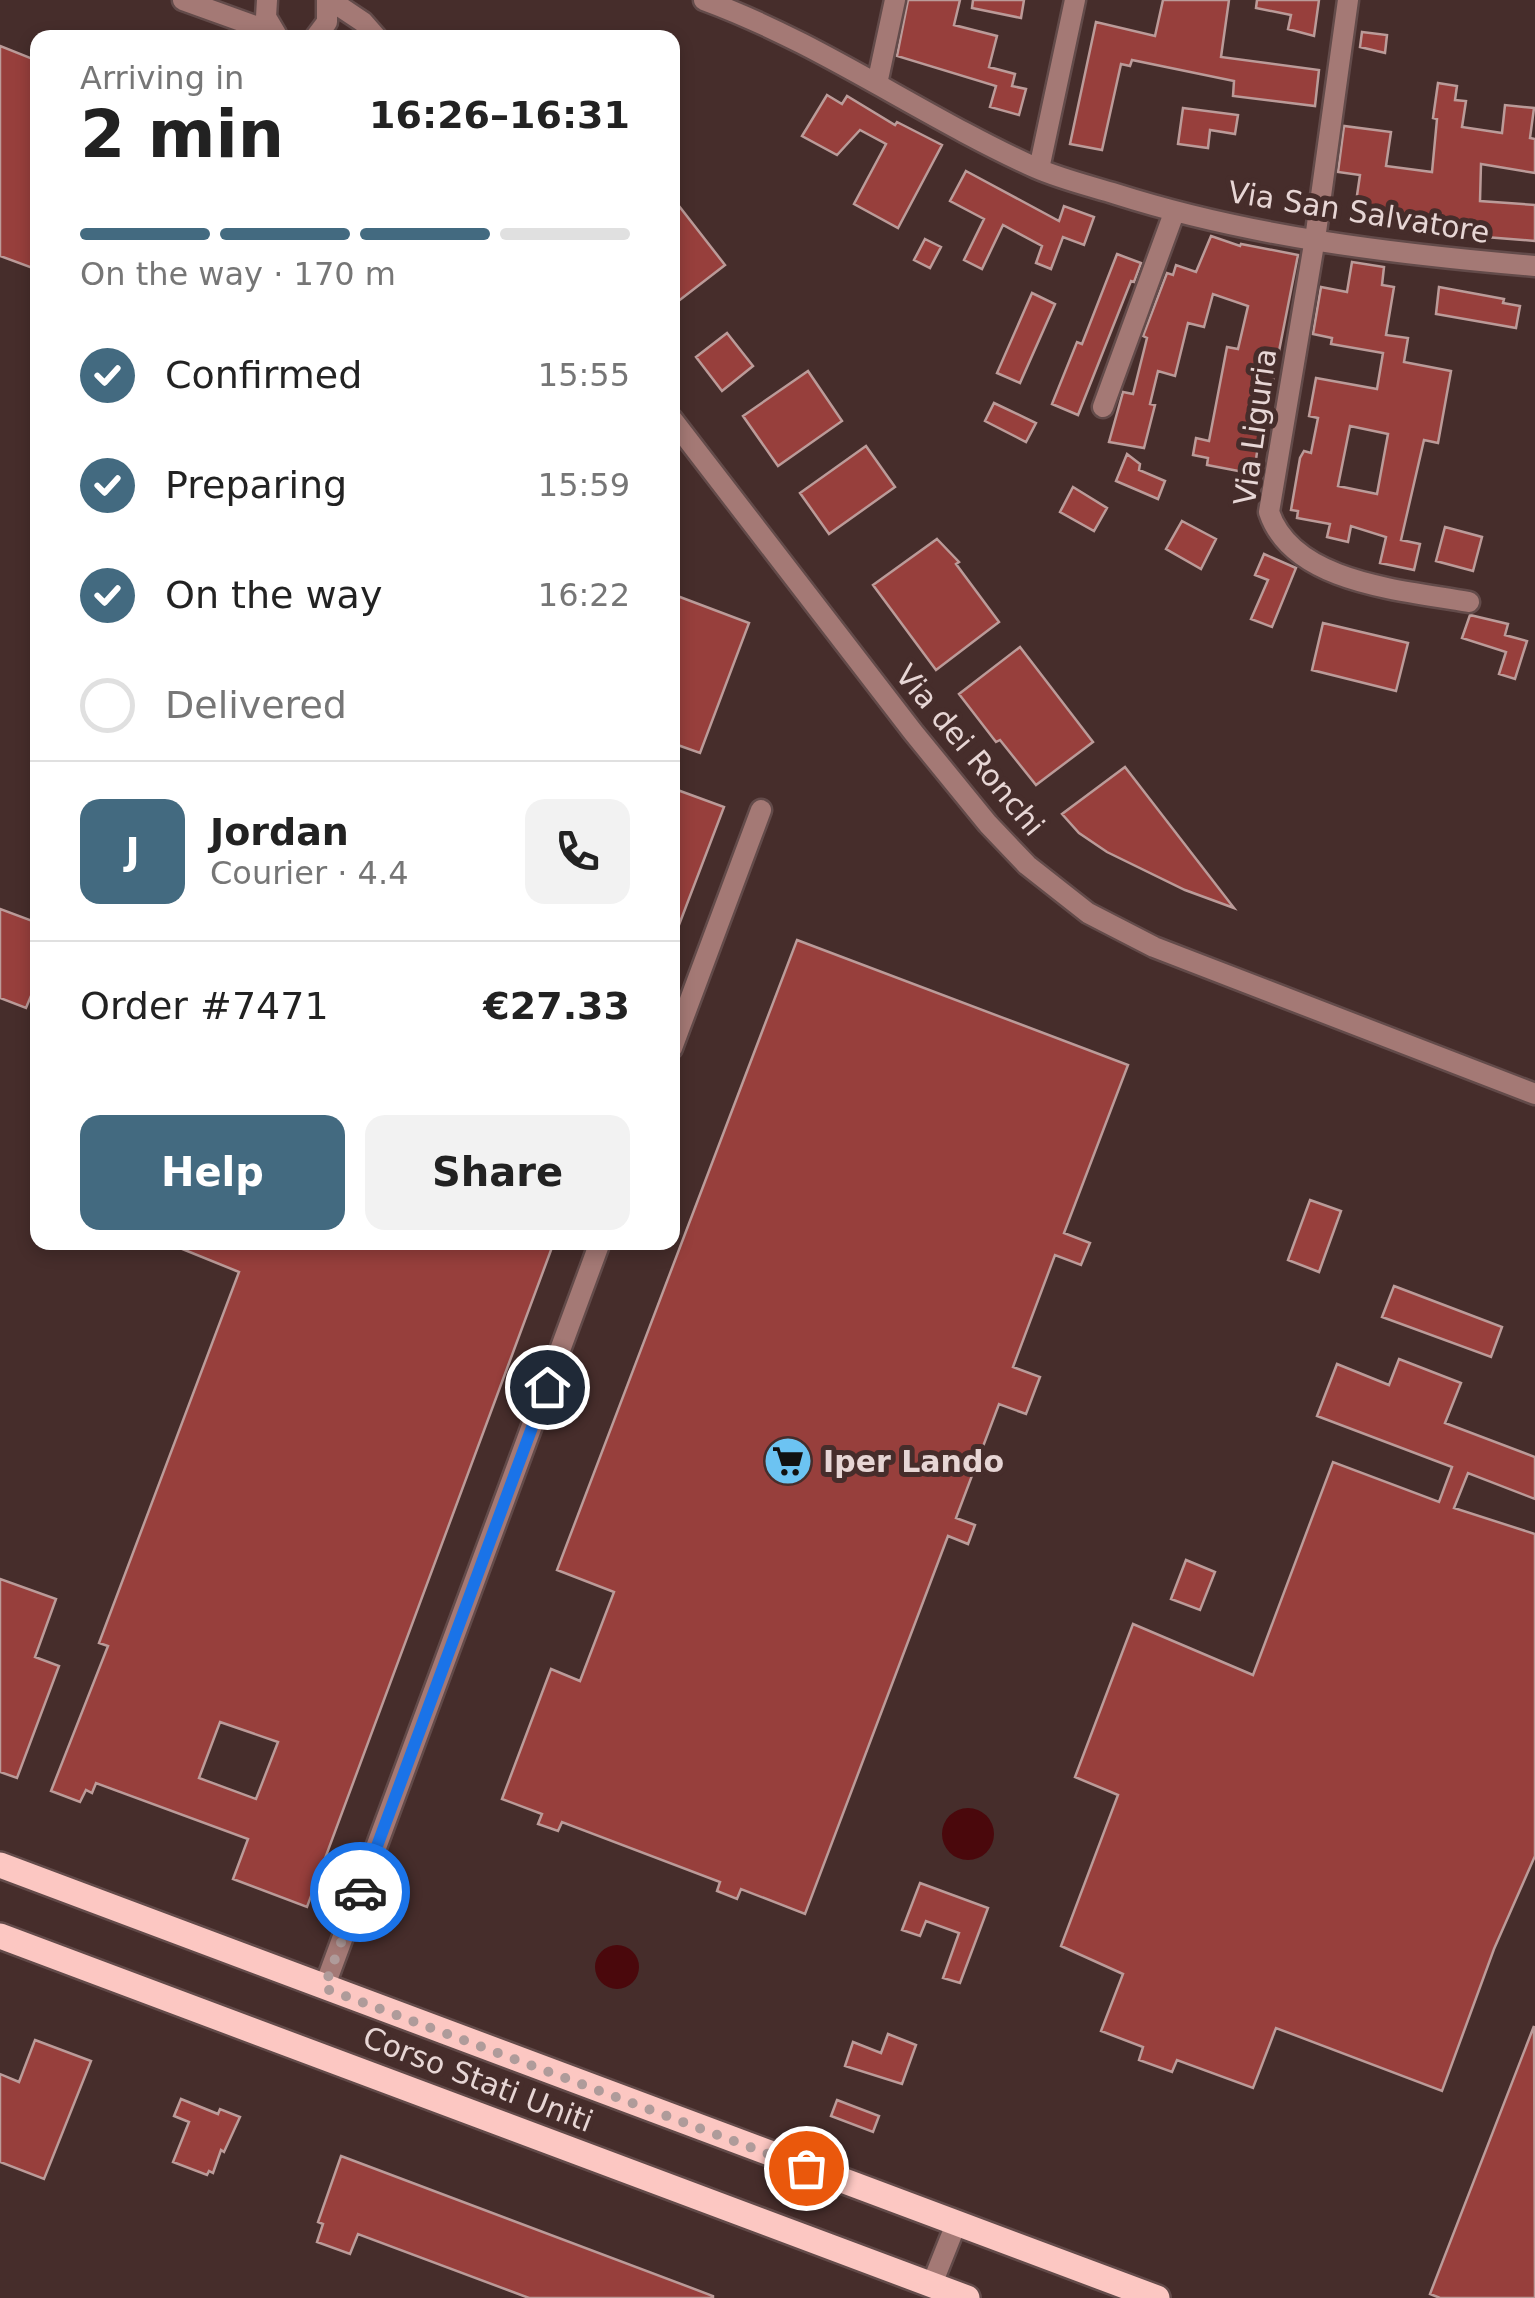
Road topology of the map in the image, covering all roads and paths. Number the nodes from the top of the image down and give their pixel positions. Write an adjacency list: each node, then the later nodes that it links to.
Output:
1 (183, 0): 8 (street)
2 (267, 0): 9 (street)
3 (329, 0): 10 (street); 11 (street)
4 (894, 0): 12 (street)
5 (1075, 0): 13 (street)
6 (1348, 0): 15 (street, Via Liguria)
7 (710, 1): 12 (street, Via San Salvatore)
8 (263, 30)
9 (273, 30)
10 (321, 30)
11 (370, 30)
12 (877, 84): 13 (street, Via San Salvatore)
13 (1038, 169): 14 (street, Via San Salvatore)
14 (1174, 212): 15 (street, Via San Salvatore); 17 (street)
15 (1314, 240): 16 (street, Via San Salvatore); 19 (street, Via Liguria)
16 (1535, 266)
17 (1102, 407)
18 (680, 430): 22 (street, Via dei Ronchi)
19 (1469, 602)
20 (760, 810): 21 (street)
21 (680, 1026)
22 (1535, 1094)
23 (597, 1250): 26 (street)
24 (0, 1865): 26 (main road, Corso Stati Uniti)
25 (0, 1936): 28 (main road, Corso Stati Uniti)
26 (324, 1988): 27 (main road, Corso Stati Uniti)
27 (956, 2224): 28 (street); 30 (main road, Corso Stati Uniti)
28 (932, 2284): 29 (main road, Corso Stati Uniti)
29 (967, 2298)
30 (1157, 2298)

